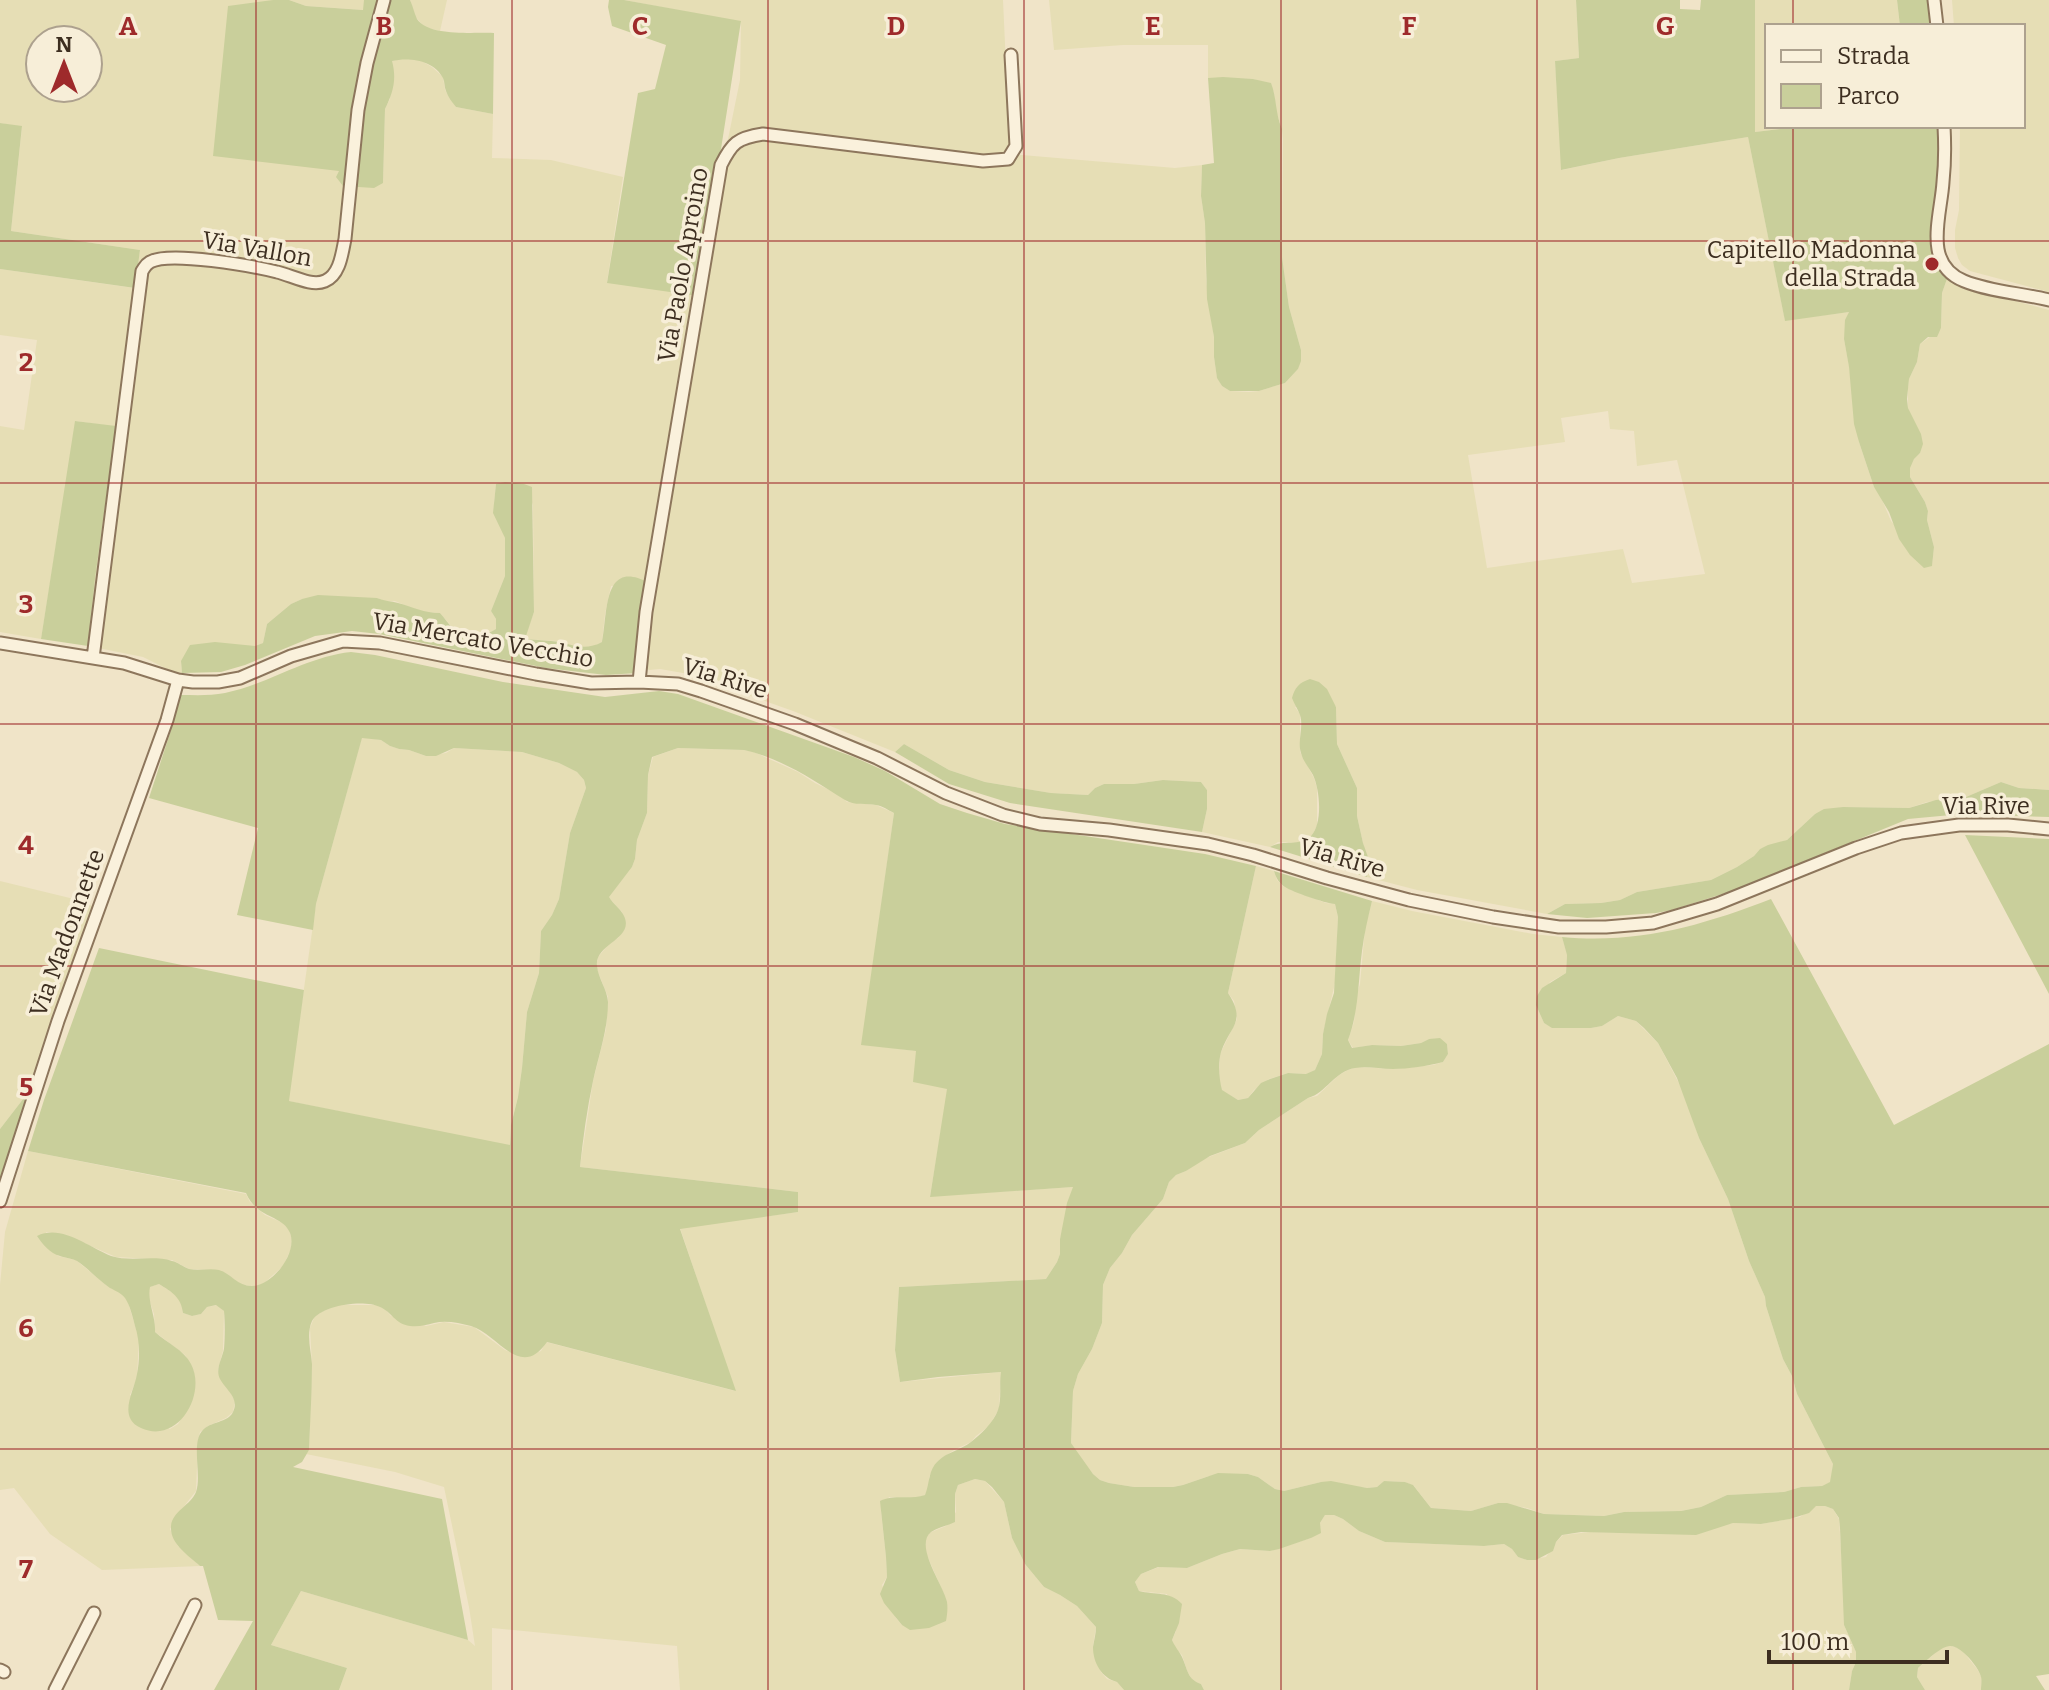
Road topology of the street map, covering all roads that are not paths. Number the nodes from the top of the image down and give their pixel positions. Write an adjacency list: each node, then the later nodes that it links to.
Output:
1 (384, 0): 8 (street, Via Vallon)
2 (1934, 0): 3 (street)
3 (1937, 24)
4 (1011, 55): 10 (street, Via Paolo Aproino)
5 (1944, 128): 6 (street)
6 (2049, 300)
7 (0, 643): 8 (street, Via Mercato Vecchio)
8 (93, 658): 9 (street, Via Mercato Vecchio)
9 (178, 680): 10 (street, Via Mercato Vecchio); 12 (street, Via Madonnette)
10 (637, 682): 11 (street, Via Rive)
11 (2049, 829)
12 (0, 1201)
13 (195, 1605): 16 (street)
14 (94, 1613): 15 (street)
15 (55, 1690)
16 (154, 1690)

